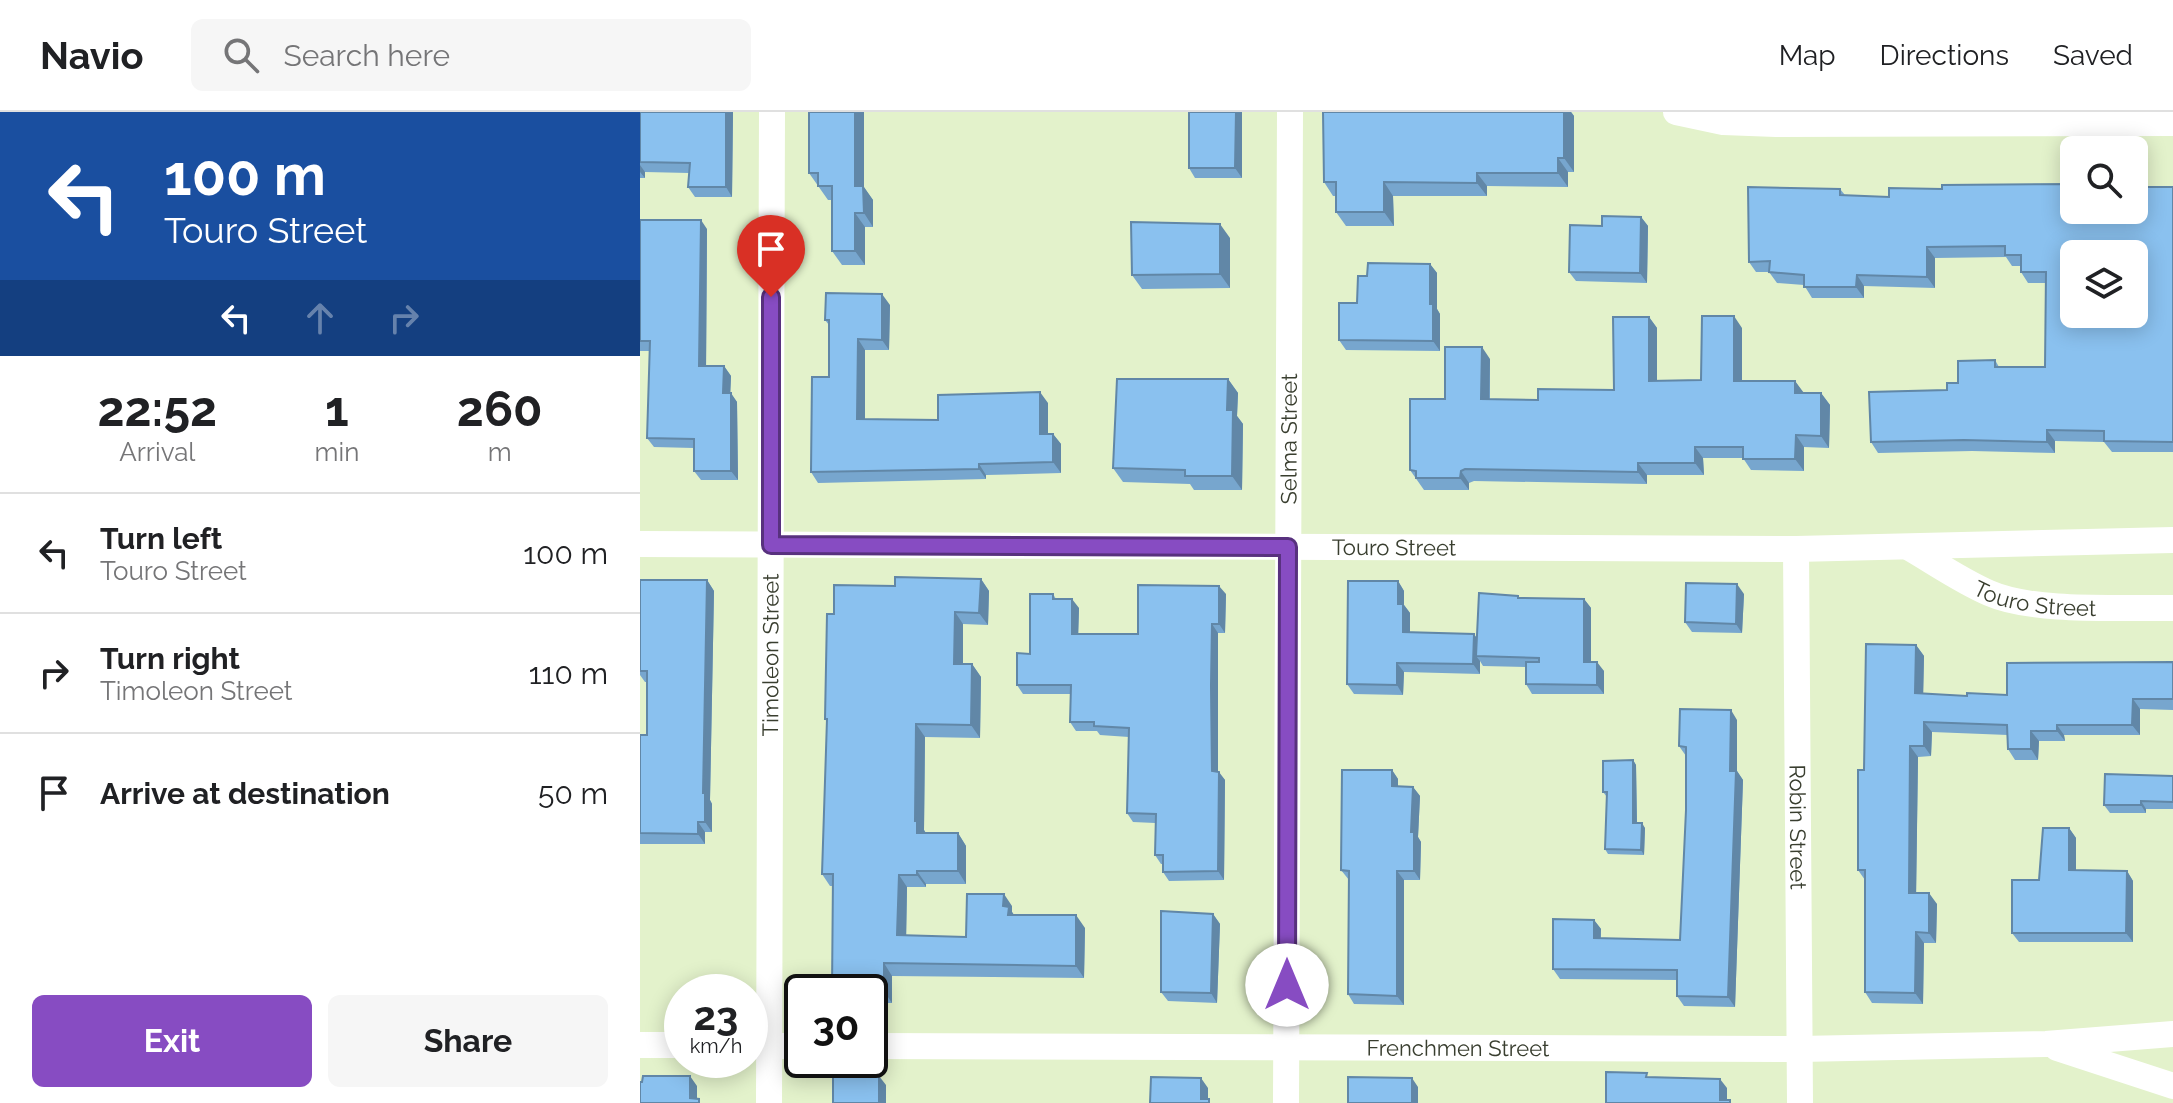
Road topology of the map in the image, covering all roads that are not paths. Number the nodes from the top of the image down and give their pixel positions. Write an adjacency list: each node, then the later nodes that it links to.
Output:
1 (772, 112): 7 (street, Timoleon Street)
2 (1290, 112): 8 (street, Selma Street)
3 (1676, 112): 4 (street)
4 (2173, 123)
5 (2173, 540): 9 (street, Touro Street)
6 (640, 544): 7 (street, Touro Street)
7 (771, 545): 8 (street, Touro Street); 12 (street, Timoleon Street)
8 (1288, 547): 10 (street, Touro Street); 18 (street, Selma Street)
9 (1908, 547): 10 (street, Touro Street); 11 (street, Touro Street)
10 (1796, 549): 19 (street, Robin Street)
11 (2173, 608)
12 (761, 974)
13 (2173, 1034): 14 (street, Frenchmen Street)
14 (2046, 1044): 19 (street, Frenchmen Street); 21 (street, Frenchmen Street)
15 (640, 1045): 16 (street)
16 (664, 1045)
17 (888, 1046): 18 (street, Frenchmen Street)
18 (1287, 1047): 19 (street, Frenchmen Street); 23 (street, Selma Street)
19 (1800, 1049): 24 (street, Robin Street)
20 (765, 1078): 22 (street, Timoleon Street)
21 (2173, 1086)
22 (769, 1103)
23 (1286, 1103)
24 (1800, 1103)

